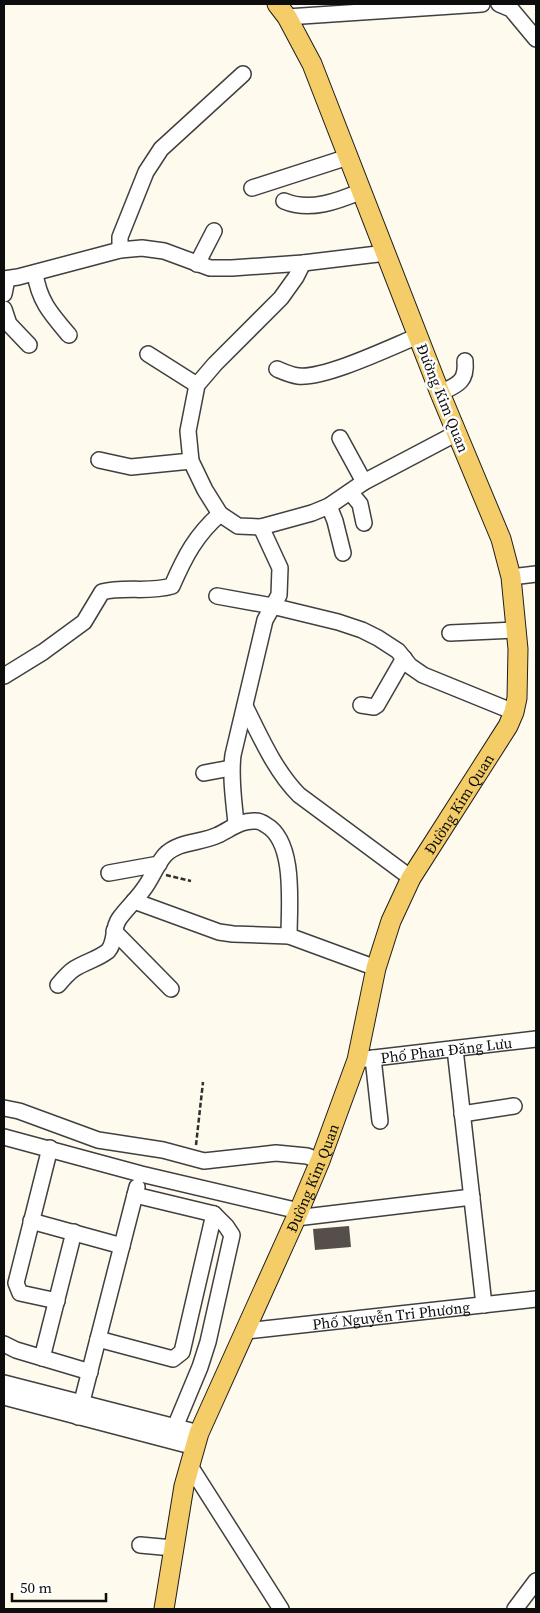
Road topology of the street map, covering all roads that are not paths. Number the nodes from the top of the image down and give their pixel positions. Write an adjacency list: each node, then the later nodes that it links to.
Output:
1 (482, 4): 3 (street)
2 (499, 4): 4 (street)
3 (282, 10): 6 (main road, Đường Kim Quan)
4 (536, 39)
5 (242, 74): 11 (street)
6 (348, 157): 7 (street); 8 (main road, Đường Kim Quan)
7 (252, 188)
8 (362, 191): 9 (street); 12 (main road, Đường Kim Quan)
9 (284, 201)
10 (214, 231): 14 (street)
11 (120, 250): 14 (street); 15 (street)
12 (386, 252): 13 (street); 20 (main road, Đường Kim Quan)
13 (303, 263): 14 (street); 25 (street)
14 (197, 264)
15 (35, 273): 16 (street); 19 (street)
16 (5, 279): 17 (street)
17 (4, 294)
18 (4, 308): 21 (street)
19 (69, 335)
20 (418, 336): 24 (street); 26 (main road, Đường Kim Quan)
21 (29, 345)
22 (148, 354): 25 (street)
23 (465, 361): 26 (street)
24 (277, 368)
25 (197, 384): 30 (street)
26 (440, 393): 27 (main road, Đường Kim Quan)
27 (457, 433): 31 (street); 39 (main road, Đường Kim Quan)
28 (340, 438): 31 (street)
29 (99, 460): 30 (street)
30 (191, 461): 34 (street)
31 (364, 482): 32 (street)
32 (350, 492): 33 (street); 35 (street)
33 (329, 506): 36 (street); 37 (street)
34 (220, 514): 36 (street); 45 (street)
35 (364, 523)
36 (261, 527): 41 (street)
37 (343, 554)
38 (536, 574): 39 (street)
39 (511, 577): 42 (main road, Đường Kim Quan)
40 (217, 596): 41 (street)
41 (272, 606): 44 (street); 47 (street)
42 (516, 630): 43 (street); 48 (main road, Đường Kim Quan)
43 (450, 633)
44 (404, 658): 46 (street); 48 (street)
45 (4, 676)
46 (362, 705)
47 (245, 706): 49 (street); 54 (street)
48 (514, 712): 54 (main road, Đường Kim Quan)
49 (232, 768): 50 (street); 51 (street)
50 (204, 773)
51 (236, 824): 52 (street); 57 (street)
52 (157, 868): 53 (street); 55 (street)
53 (109, 873)
54 (412, 878): 58 (main road, Đường Kim Quan)
55 (134, 901): 56 (street); 57 (street)
56 (114, 930): 59 (street); 60 (street)
57 (289, 936): 58 (street)
58 (376, 968): 63 (main road, Đường Kim Quan)
59 (58, 984)
60 (171, 989)
61 (536, 1039): 62 (street, Phố Phan Đăng Lưu)
62 (455, 1049): 63 (street, Phố Phan Đăng Lưu); 66 (street)
63 (365, 1059): 67 (street); 70 (main road, Đường Kim Quan)
64 (514, 1106): 66 (street)
65 (4, 1108): 70 (street)
66 (462, 1114): 73 (street)
67 (380, 1121)
68 (4, 1137): 69 (street)
69 (50, 1148): 71 (street); 76 (street)
70 (320, 1162): 75 (main road, Đường Kim Quan)
71 (141, 1174): 72 (street); 75 (street)
72 (135, 1195): 74 (street); 78 (street)
73 (472, 1197): 75 (street); 81 (street)
74 (214, 1214): 83 (street); 90 (street)
75 (298, 1215): 82 (main road, Đường Kim Quan)
76 (31, 1221): 77 (street); 80 (street)
77 (74, 1232): 78 (street); 80 (street)
78 (122, 1246): 83 (street)
79 (536, 1299): 81 (street, Phố Nguyễn Tri Phương)
80 (57, 1301): 85 (street)
81 (484, 1305): 82 (street, Phố Nguyễn Tri Phương)
82 (246, 1331): 91 (main road, Đường Kim Quan)
83 (98, 1340): 86 (street)
84 (4, 1344): 85 (street)
85 (42, 1358): 86 (street)
86 (90, 1372): 89 (street)
87 (4, 1383): 89 (street)
88 (4, 1397): 89 (street)
89 (80, 1411): 90 (street); 91 (street)
90 (175, 1427): 91 (street)
91 (197, 1440): 92 (main road, Đường Kim Quan)
92 (190, 1466): 94 (main road, Đường Kim Quan); 97 (street)
93 (140, 1545): 94 (street)
94 (173, 1548): 96 (main road, Đường Kim Quan)
95 (536, 1581): 98 (street)
96 (164, 1609)
97 (281, 1609)
98 (514, 1609)

